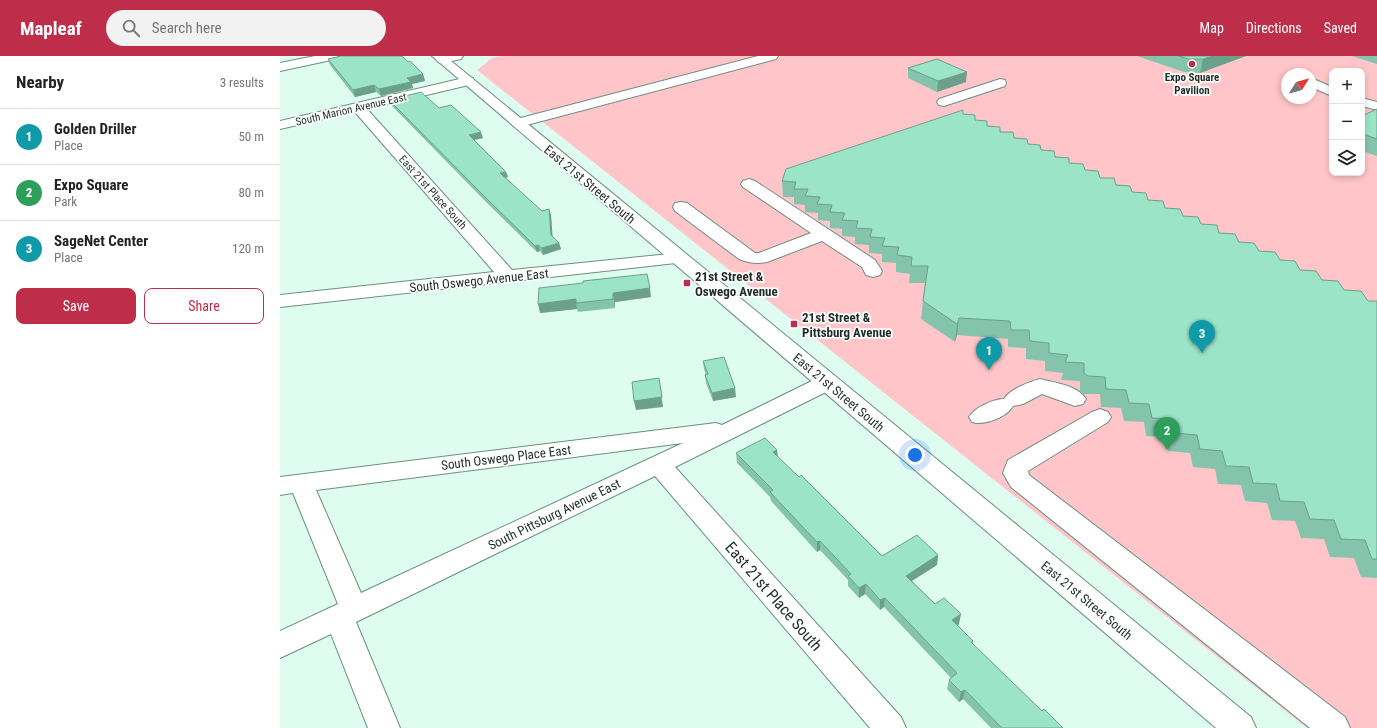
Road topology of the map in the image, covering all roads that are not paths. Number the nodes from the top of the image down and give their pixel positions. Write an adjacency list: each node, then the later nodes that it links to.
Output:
1 (332, 56): 4 (street)
2 (457, 56): 5 (street)
3 (772, 56): 19 (street)
4 (312, 58): 6 (street)
5 (440, 58): 8 (street, East 21st Street South)
6 (280, 67)
7 (1317, 78): 9 (street)
8 (468, 81): 18 (street, South Marion Avenue East); 19 (street, East 21st Street South)
9 (1329, 81)
10 (1000, 83): 15 (street)
11 (1317, 85): 12 (street)
12 (1329, 91)
13 (1365, 91): 14 (street)
14 (1377, 94)
15 (944, 102)
16 (1365, 103): 17 (street)
17 (1377, 106)
18 (358, 107): 20 (street, South Marion Avenue East); 26 (street, East 21st Place South)
19 (518, 123): 24 (street, East 21st Street South)
20 (280, 126)
21 (750, 184): 23 (street)
22 (681, 207): 23 (street)
23 (824, 234): 25 (street)
24 (679, 258): 26 (street, South Oswego Avenue East); 28 (street, East 21st Street South)
25 (873, 271)
26 (508, 277): 27 (street, South Oswego Avenue East)
27 (280, 301)
28 (828, 382): 32 (street, South Pittsburg Avenue East); 39 (street, East 21st Street South)
29 (1075, 400): 30 (street)
30 (980, 417)
31 (1100, 417): 40 (street)
32 (733, 429): 33 (street, South Pittsburg Avenue East); 34 (street, South Oswego Place East)
33 (658, 464): 35 (street, South Pittsburg Avenue East); 38 (street, East 21st Place South)
34 (290, 485): 35 (street)
35 (347, 613): 36 (street, South Pittsburg Avenue East); 37 (street)
36 (280, 645)
37 (384, 728)
38 (890, 728)
39 (1240, 728)
40 (1334, 728)

